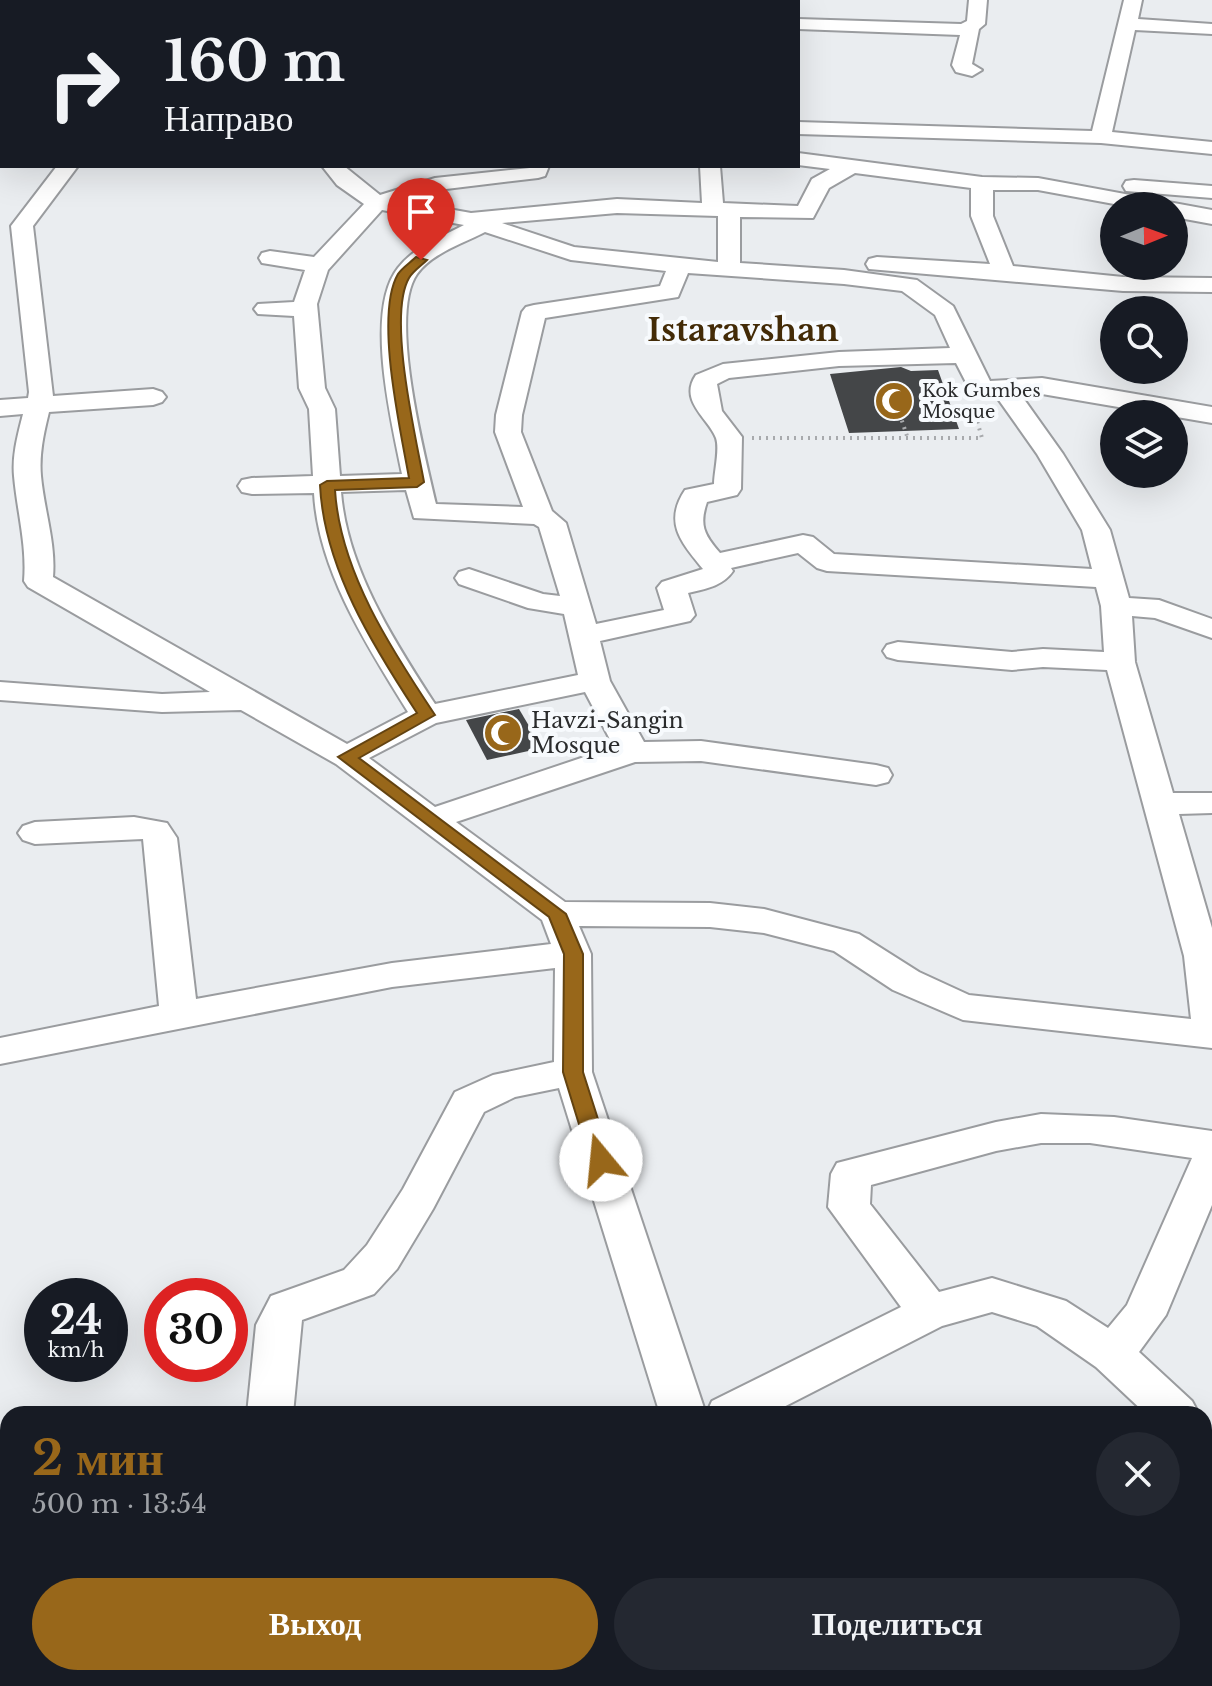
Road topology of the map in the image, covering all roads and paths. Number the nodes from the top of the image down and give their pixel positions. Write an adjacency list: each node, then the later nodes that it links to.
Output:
1 (815, 0): 4 (street)
2 (978, 0): 6 (street)
3 (1133, 0): 5 (street)
4 (804, 24): 6 (street)
5 (1128, 24): 7 (street); 10 (street)
6 (971, 26): 8 (street)
7 (1212, 29)
8 (972, 70)
9 (800, 128): 10 (street)
10 (1101, 137): 11 (street)
11 (1212, 148)
12 (800, 159): 13 (street)
13 (850, 167): 18 (street); 23 (street)
14 (66, 168): 40 (street)
15 (334, 168): 22 (street)
16 (539, 168): 22 (street)
17 (710, 168): 23 (street)
18 (982, 183): 19 (street); 31 (street)
19 (1038, 184): 20 (street); 21 (street)
20 (1212, 192)
21 (1100, 195)
22 (377, 203): 26 (street); 28 (street)
23 (721, 210): 26 (street); 30 (street)
24 (1188, 213): 25 (street)
25 (1212, 217)
26 (476, 222): 29 (street); 45 (street)
27 (270, 258): 28 (street)
28 (320, 265): 35 (street)
29 (679, 266): 30 (street); 48 (street)
30 (729, 270): 32 (street)
31 (1004, 272): 32 (street); 33 (street)
32 (844, 277): 36 (street)
33 (1212, 285)
34 (266, 309): 35 (street)
35 (306, 309): 46 (street)
36 (965, 355): 37 (street); 43 (street)
37 (991, 388): 42 (street); 44 (path); 51 (street)
38 (893, 394): 44 (path)
39 (153, 397): 40 (street)
40 (39, 403): 41 (street); 59 (street)
41 (0, 408)
42 (1212, 415)
43 (729, 437): 44 (path); 49 (street)
44 (908, 439)
45 (417, 482): 46 (street); 48 (street)
46 (327, 485): 47 (street); 60 (street)
47 (252, 486)
48 (540, 516): 52 (street)
49 (714, 563): 51 (street); 54 (street)
50 (469, 578): 52 (street)
51 (1112, 593): 53 (street); 56 (street)
52 (577, 607): 54 (street)
53 (1210, 625)
54 (584, 636): 57 (street)
55 (898, 651): 56 (street)
56 (1120, 662): 65 (street)
57 (595, 681): 60 (street); 61 (street)
58 (0, 691): 59 (street)
59 (247, 700): 62 (street)
60 (426, 715): 62 (street)
61 (633, 752): 63 (street); 66 (street)
62 (347, 757): 66 (street)
63 (876, 775)
64 (1212, 803): 65 (street)
65 (1158, 804): 69 (street)
66 (430, 820): 68 (street)
67 (35, 833): 71 (street)
68 (557, 914): 70 (street); 72 (street)
69 (1200, 916): 72 (street)
70 (573, 954): 71 (street); 74 (street)
71 (179, 1015): 73 (street)
72 (1212, 1034)
73 (0, 1051)
74 (573, 1072): 79 (street); 80 (street)
75 (1212, 1146): 77 (street)
76 (1212, 1158): 78 (street)
77 (930, 1312): 78 (street); 81 (street)
78 (1112, 1354): 82 (street)
79 (271, 1406)
80 (680, 1406)
81 (744, 1406)
82 (1167, 1406)

